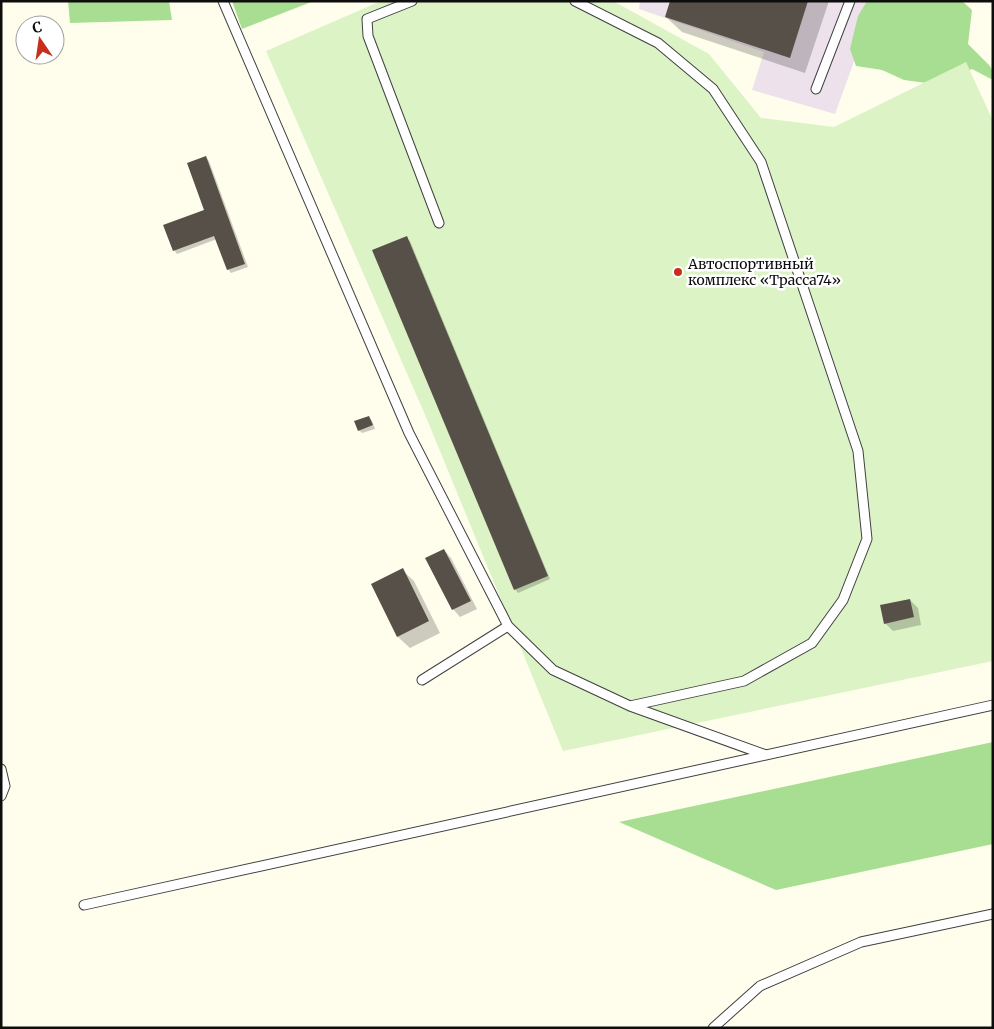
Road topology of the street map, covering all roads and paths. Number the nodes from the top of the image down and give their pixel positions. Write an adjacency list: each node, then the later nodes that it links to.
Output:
1 (223, 1): 7 (lane)
2 (412, 1): 6 (lane)
3 (575, 1): 10 (lane)
4 (850, 1): 5 (lane)
5 (816, 89)
6 (439, 223)
7 (508, 626): 8 (lane); 10 (lane)
8 (422, 680)
9 (993, 705): 11 (lane)
10 (630, 706): 11 (lane)
11 (766, 755): 14 (lane)
12 (1, 769): 13 (lane)
13 (1, 796)
14 (84, 905)
15 (993, 914): 16 (lane)
16 (713, 1028)

